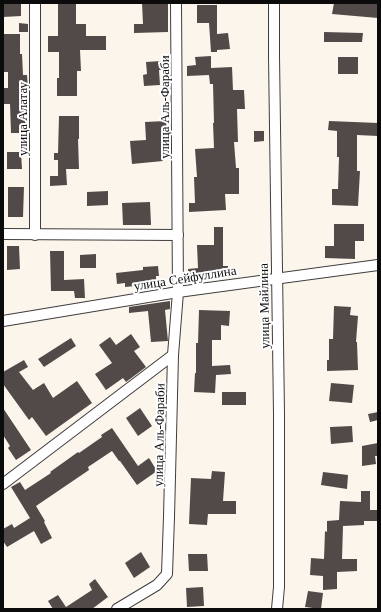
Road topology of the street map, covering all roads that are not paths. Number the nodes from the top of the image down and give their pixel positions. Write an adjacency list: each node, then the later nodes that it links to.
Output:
1 (35, 3): 5 (street, улица Алатау)
2 (176, 3): 6 (street, улица Аль-Фараби)
3 (274, 3): 8 (street, улица Майлина)
4 (3, 234): 5 (street)
5 (35, 235): 6 (street)
6 (178, 235): 9 (street, улица Аль-Фараби)
7 (375, 265): 8 (street, улица Сейфуллина)
8 (277, 278): 9 (street, улица Сейфуллина); 14 (street, улица Майлина)
9 (178, 292): 10 (street, улица Сейфуллина); 11 (street, улица Аль-Фараби)
10 (3, 321)
11 (173, 355): 12 (street); 13 (street, улица Аль-Фараби)
12 (3, 484)
13 (117, 609)
14 (277, 609)

